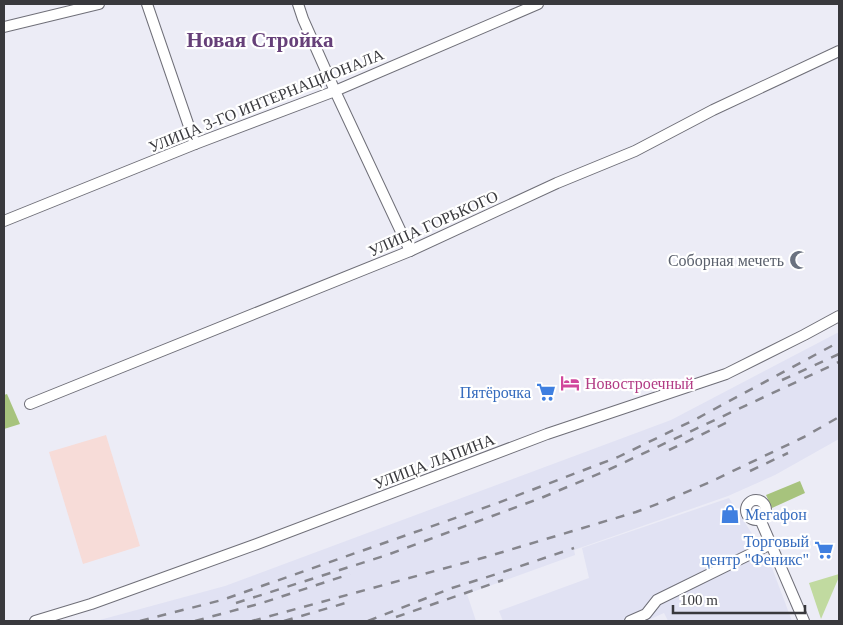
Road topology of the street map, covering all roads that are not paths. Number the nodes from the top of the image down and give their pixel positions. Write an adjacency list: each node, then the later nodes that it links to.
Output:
1 (99, 4): 5 (street)
2 (147, 4): 8 (street)
3 (298, 4): 7 (street)
4 (538, 4): 7 (street, УЛИЦА 3-ГО ИНТЕРНАЦИОНАЛА)
5 (4, 27)
6 (839, 51): 10 (street, УЛИЦА ГОРЬКОГО)
7 (335, 91): 8 (street, УЛИЦА 3-ГО ИНТЕРНАЦИОНАЛА); 10 (street)
8 (195, 144): 9 (street, УЛИЦА 3-ГО ИНТЕРНАЦИОНАЛА)
9 (4, 221)
10 (410, 251): 12 (street, УЛИЦА ГОРЬКОГО)
11 (839, 316): 15 (street, УЛИЦА ЛАПИНА)
12 (30, 404)
13 (760, 519): 14 (street)
14 (771, 544): 16 (street); 17 (street)
15 (35, 621)
16 (630, 621)
17 (804, 621)

